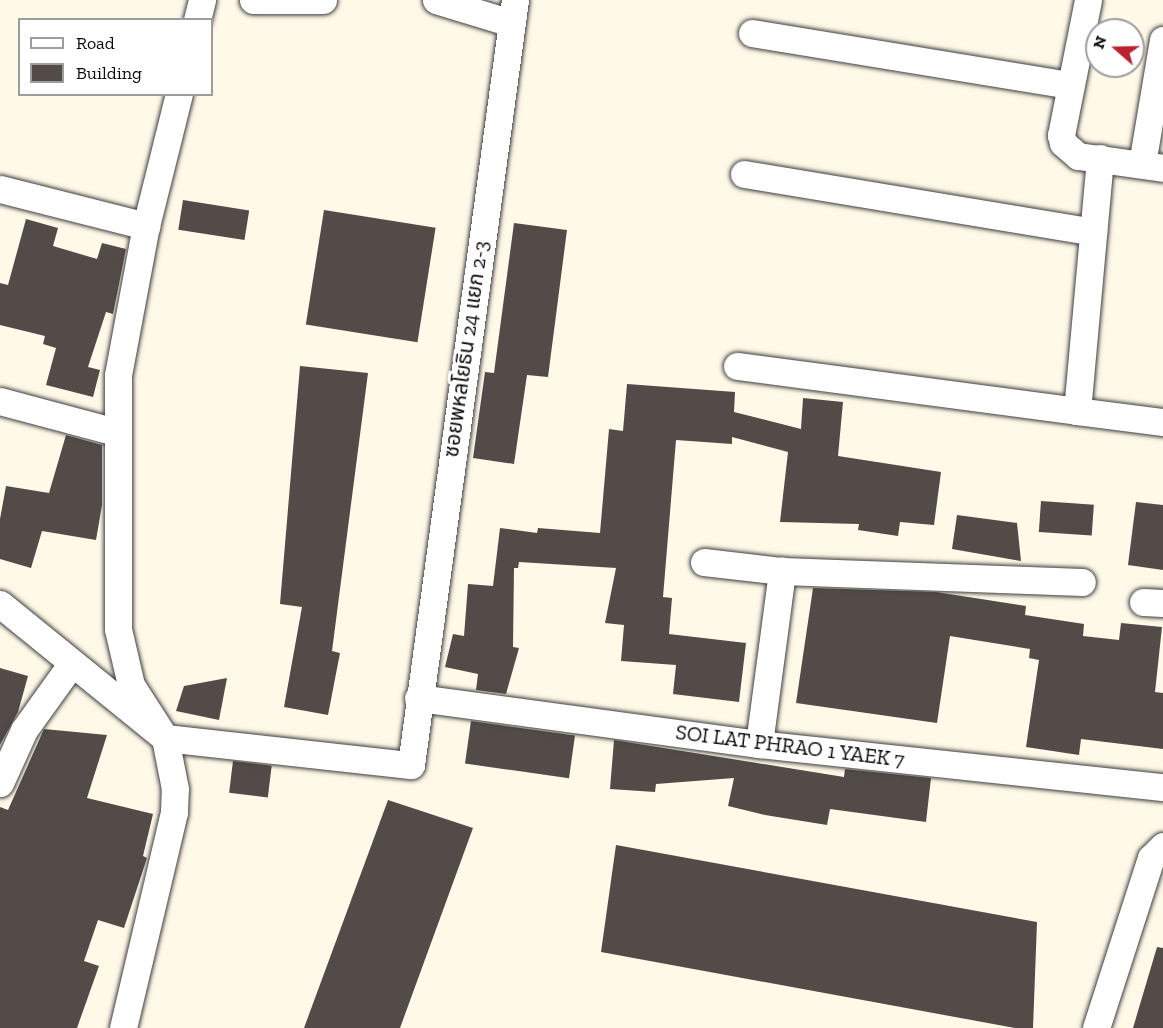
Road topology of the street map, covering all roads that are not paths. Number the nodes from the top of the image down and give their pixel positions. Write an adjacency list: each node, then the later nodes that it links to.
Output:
1 (202, 0): 7 (street)
2 (253, 0): 3 (street)
3 (323, 0)
4 (436, 0): 6 (street)
5 (1088, 0): 10 (street)
6 (513, 12): 28 (street, ซอยพหลโยธิน 24 แยก 2-3)
7 (198, 18)
8 (752, 33): 10 (street)
9 (1163, 40): 13 (street)
10 (1070, 85): 12 (street)
11 (178, 96): 16 (street)
12 (1100, 158): 13 (street); 17 (street)
13 (1153, 166)
14 (744, 174): 17 (street)
15 (0, 189): 16 (street)
16 (146, 226): 22 (street)
17 (1093, 232): 20 (street)
18 (737, 366): 20 (street)
19 (0, 401): 22 (street)
20 (1077, 411): 21 (street)
21 (1163, 422)
22 (116, 432): 29 (street)
23 (704, 562): 24 (street)
24 (782, 571): 25 (street); 30 (street)
25 (1082, 582)
26 (0, 604): 27 (street)
27 (72, 663): 29 (street); 31 (street)
28 (418, 698): 29 (street, ซอยพหลโยธิน 24 แยก 2-3); 30 (street, SOI LAT PHRAO 1 YAEK 7)
29 (165, 738): 34 (street)
30 (759, 744): 32 (street, SOI LAT PHRAO 1 YAEK 7)
31 (0, 783)
32 (1163, 787)
33 (1163, 846): 35 (street)
34 (123, 1028)
35 (1096, 1028)

